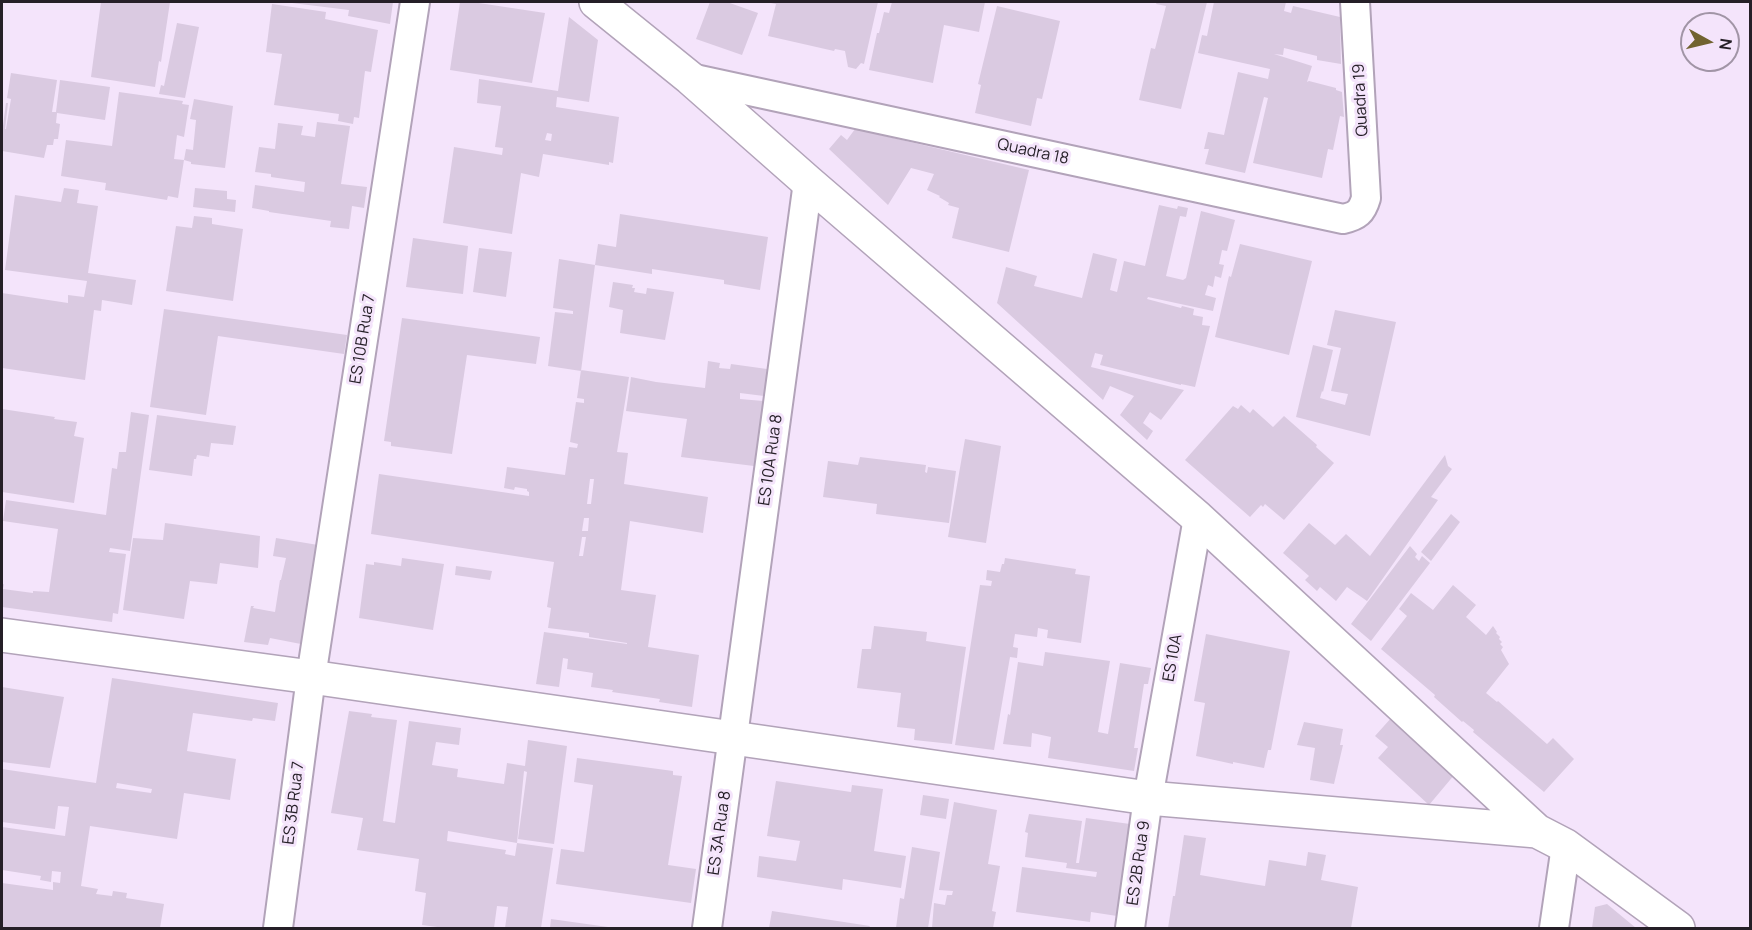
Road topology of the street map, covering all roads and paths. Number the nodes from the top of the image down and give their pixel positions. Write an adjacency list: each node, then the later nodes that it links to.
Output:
1 (415, 2): 9 (street, ES 10B Rua 7)
2 (596, 2): 4 (street)
3 (1355, 2): 6 (street, Quadra 19)
4 (690, 78): 5 (street); 6 (street, Quadra 18)
5 (808, 182): 7 (street); 10 (street, ES 10A Rua 8)
6 (1366, 198)
7 (1197, 518): 11 (street, ES 10A); 12 (street)
8 (2, 635): 9 (street)
9 (311, 676): 10 (street); 14 (street, ES 3B Rua 7)
10 (734, 737): 11 (street); 15 (street, ES 3A Rua 8)
11 (1148, 798): 12 (street); 16 (street, ES 2B Rua 9)
12 (1537, 831): 13 (street)
13 (1566, 846): 17 (street); 18 (street)
14 (278, 928)
15 (707, 928)
16 (1130, 928)
17 (1554, 928)
18 (1678, 928)

